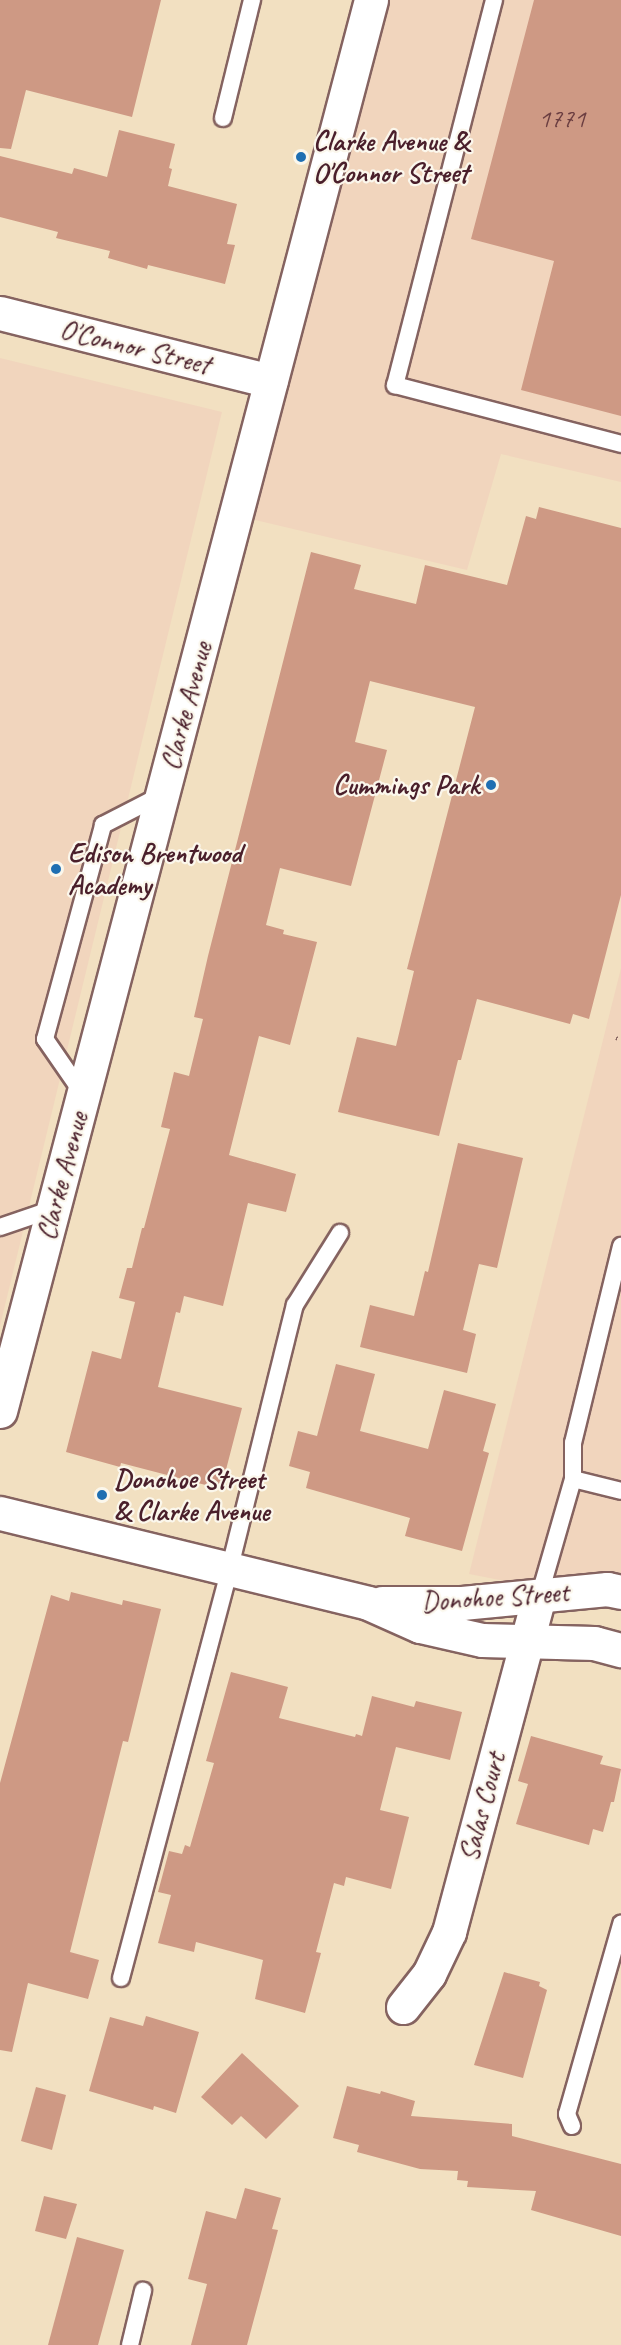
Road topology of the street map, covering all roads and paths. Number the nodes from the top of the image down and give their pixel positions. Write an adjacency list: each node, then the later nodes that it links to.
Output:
1 (252, 0): 4 (lane)
2 (371, 0): 6 (street, Clarke Avenue)
3 (494, 0): 7 (lane)
4 (223, 118)
5 (0, 313): 6 (street, O'Connor Street)
6 (271, 381): 8 (street, Clarke Avenue)
7 (621, 444)
8 (162, 794): 9 (street, Clarke Avenue); 9 (lane)
9 (84, 1095): 10 (street, Clarke Avenue)
10 (53, 1209): 11 (lane); 14 (street, Clarke Avenue)
11 (0, 1227)
12 (340, 1233): 18 (lane)
13 (621, 1246): 15 (lane)
14 (0, 1411)
15 (573, 1479): 16 (lane); 20 (lane)
16 (621, 1491)
17 (0, 1513): 18 (street, Donohoe Street)
18 (230, 1567): 21 (street, Donohoe Street); 25 (lane)
19 (621, 1592): 20 (street, Donohoe Street)
20 (539, 1597): 21 (street, Donohoe Street); 22 (street, Salas Court)
21 (368, 1603): 22 (street, Donohoe Street)
22 (526, 1641): 23 (street, Donohoe Street); 26 (street, Salas Court)
23 (621, 1650)
24 (621, 1924): 27 (lane)
25 (121, 1978)
26 (403, 2007)
27 (572, 2126)
28 (144, 2291): 29 (lane)
29 (130, 2345)

